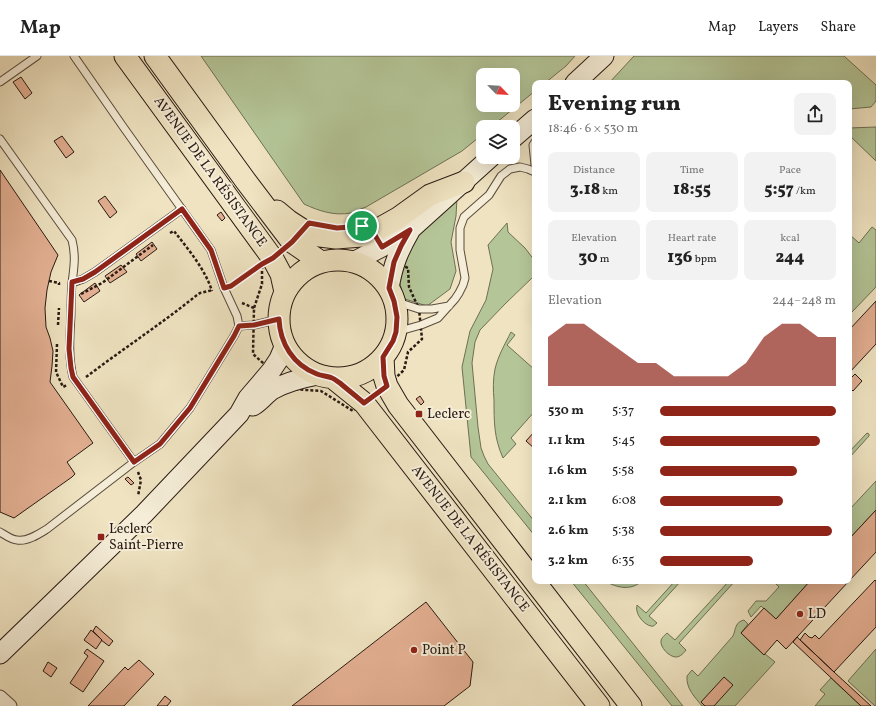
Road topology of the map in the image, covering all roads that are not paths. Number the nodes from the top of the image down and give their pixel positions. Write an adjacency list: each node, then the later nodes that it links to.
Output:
1 (37, 56): 7 (lane)
2 (74, 56): 14 (lane)
3 (125, 56): 21 (main road, AVENUE DE LA RÉSISTANCE)
4 (155, 56): 16 (main road, AVENUE DE LA RÉSISTANCE)
5 (604, 56): 6 (main road)
6 (581, 79)
7 (0, 82)
8 (532, 122): 9 (main road)
9 (520, 132)
10 (0, 139): 20 (lane)
11 (484, 164): 13 (main road)
12 (532, 170): 23 (lane)
13 (464, 182): 15 (main road); 17 (main road)
14 (182, 209): 20 (lane); 25 (lane)
15 (410, 230): 17 (main road); 22 (main road)
16 (297, 236): 17 (main road); 19 (main road)
17 (378, 240): 18 (main road)
18 (355, 261): 19 (main road); 22 (main road)
19 (321, 262): 21 (main road)
20 (72, 282): 31 (lane)
21 (285, 292): 24 (main road)
22 (392, 294): 23 (lane); 26 (main road)
23 (449, 306): 26 (lane)
24 (279, 319): 25 (lane); 27 (main road)
25 (239, 326): 31 (lane)
26 (396, 332): 28 (main road)
27 (285, 345): 29 (main road); 30 (main road)
28 (383, 357): 29 (main road); 33 (main road, AVENUE DE LA RÉSISTANCE)
29 (325, 376): 30 (main road); 38 (main road, AVENUE DE LA RÉSISTANCE)
30 (239, 414): 35 (main road)
31 (134, 462): 32 (lane)
32 (0, 532)
33 (532, 578)
34 (537, 584): 39 (main road, AVENUE DE LA RÉSISTANCE)
35 (0, 654)
36 (0, 697): 37 (street)
37 (10, 706)
38 (599, 706)
39 (631, 706)

